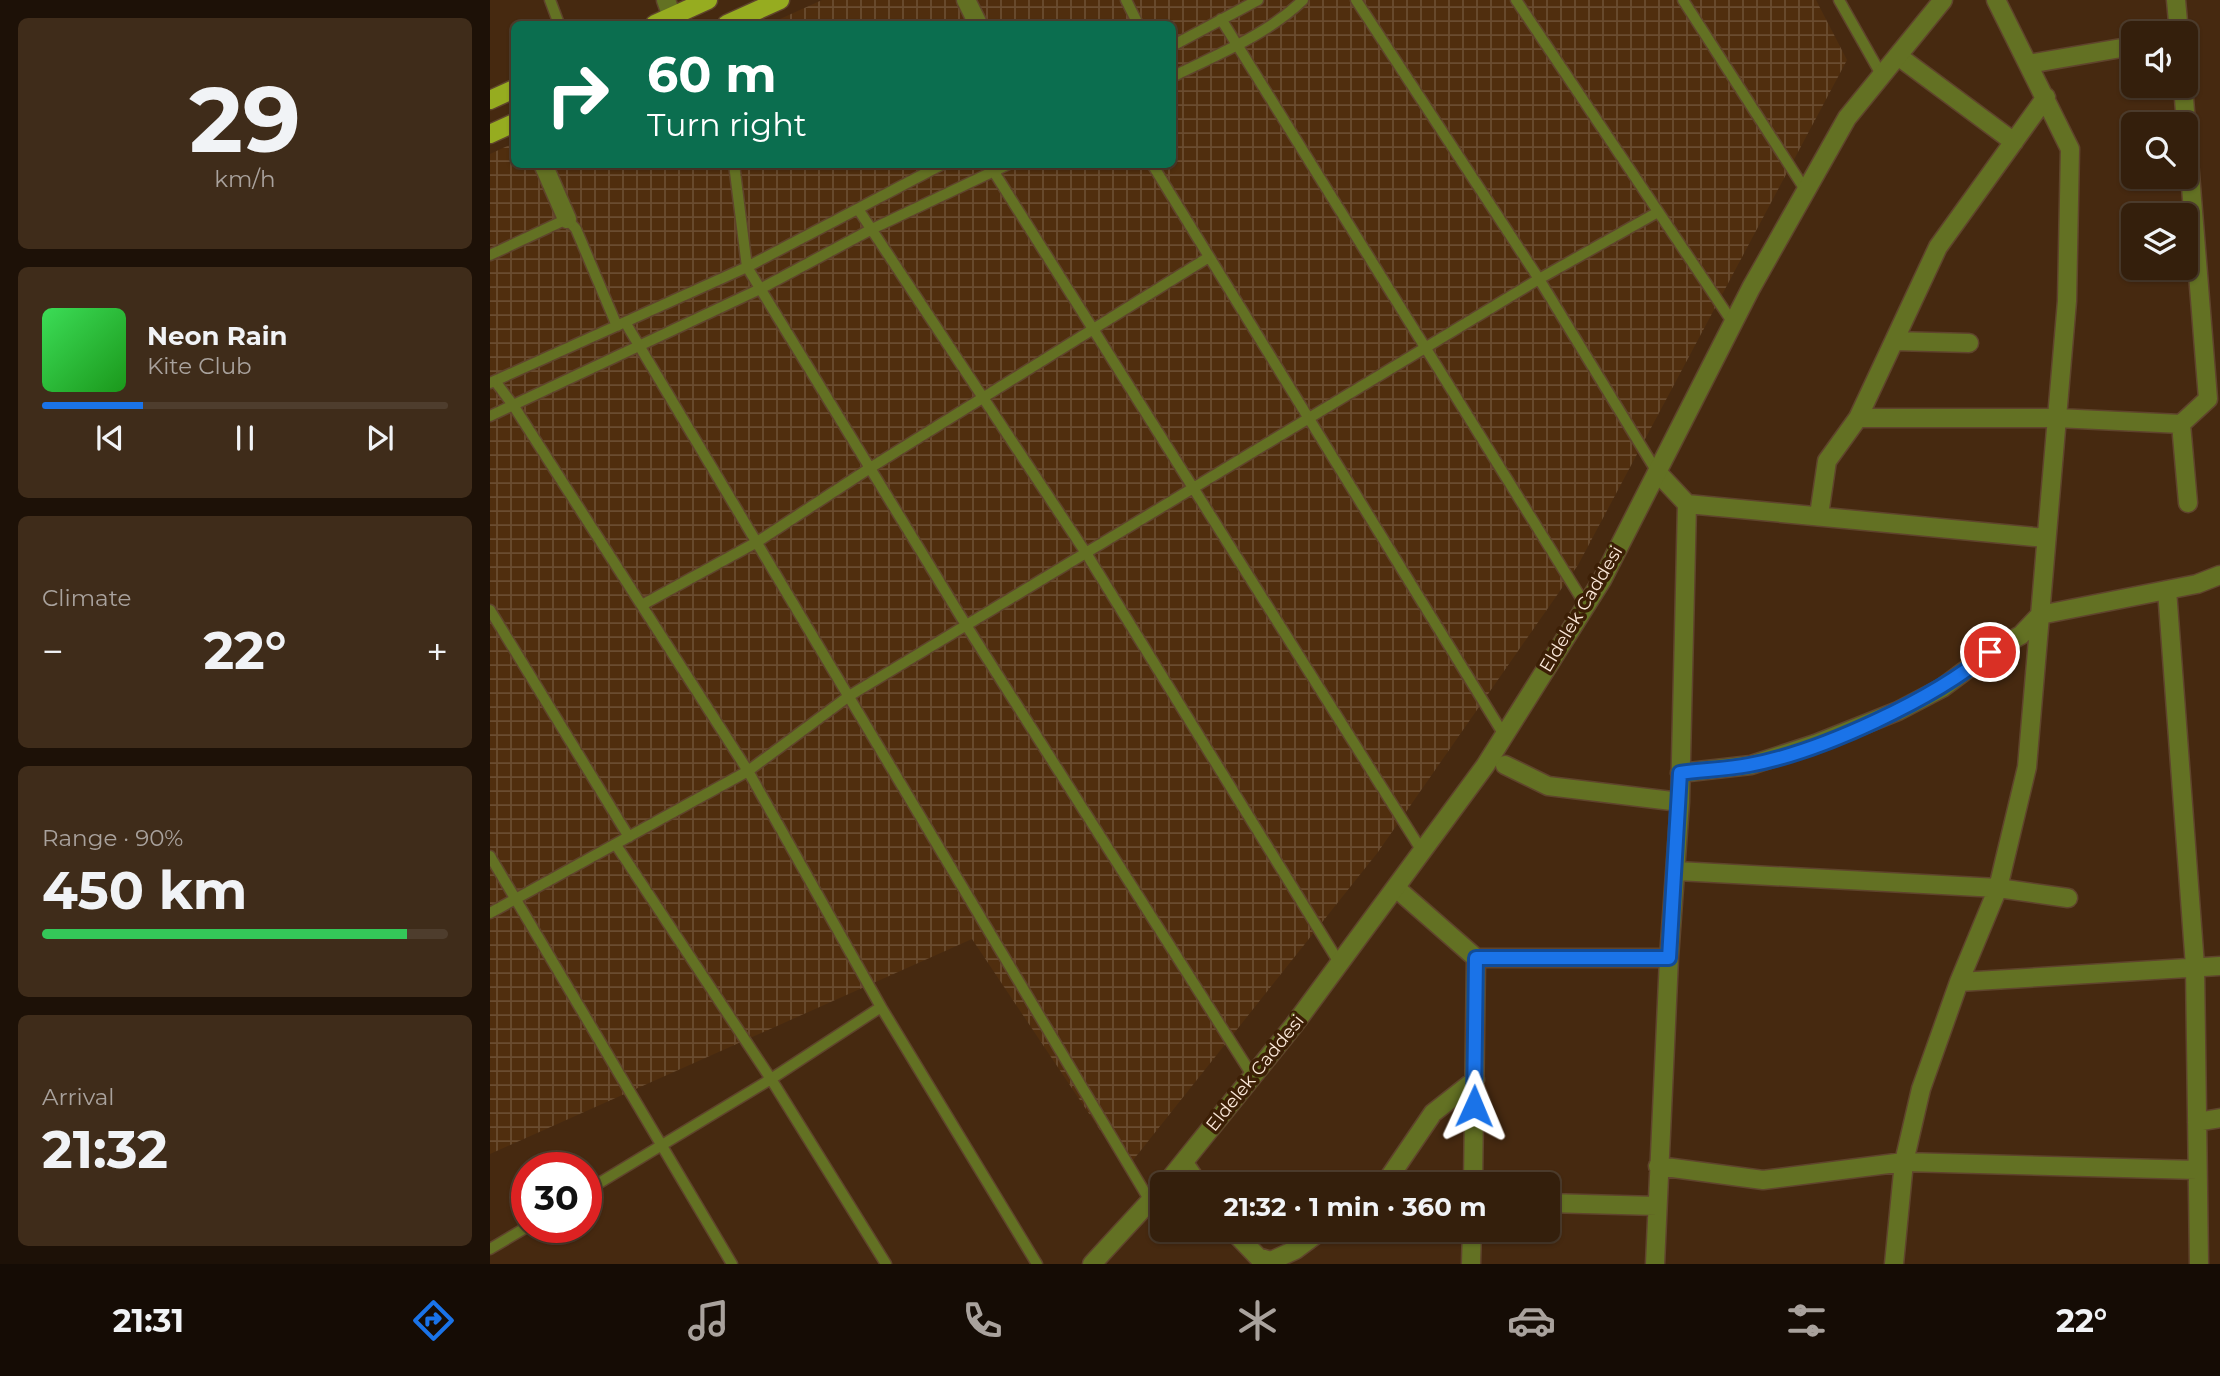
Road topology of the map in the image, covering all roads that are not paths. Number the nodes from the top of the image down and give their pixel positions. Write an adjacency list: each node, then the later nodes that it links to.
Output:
1 (550, 0): 17 (lane)
2 (708, 0): 15 (main road)
3 (780, 0): 18 (main road)
4 (966, 0): 19 (street)
5 (1126, 0): 20 (lane)
6 (1258, 0): 16 (lane)
7 (1303, 0): 23 (lane)
8 (1356, 0): 49 (lane)
9 (1516, 0): 43 (lane)
10 (1683, 0): 41 (lane)
11 (1839, 0): 28 (lane)
12 (1943, 0): 25 (street, Eldelek Caddesi)
13 (1996, 0): 26 (street)
14 (2176, 0): 21 (street)
15 (669, 8)
16 (1221, 19): 22 (lane); 23 (lane)
17 (558, 21)
18 (734, 21)
19 (976, 21)
20 (1136, 21)
21 (2178, 21)
22 (1176, 44)
23 (1237, 45): 27 (lane); 57 (lane)
24 (2121, 48): 26 (street)
25 (1898, 55): 28 (street, Eldelek Caddesi); 35 (street)
26 (2029, 64): 30 (street)
27 (1176, 75)
28 (1882, 76): 41 (street, Eldelek Caddesi)
29 (511, 90): 32 (main road)
30 (2046, 97): 35 (street); 64 (street)
31 (2184, 98): 65 (street)
32 (490, 100)
33 (511, 124): 34 (main road)
34 (490, 134)
35 (2014, 142): 54 (street)
36 (545, 168): 44 (street)
37 (735, 168): 48 (lane)
38 (935, 168): 42 (lane)
39 (1154, 168): 47 (lane)
40 (992, 169): 45 (lane); 53 (lane)
41 (1806, 191): 51 (street, Eldelek Caddesi)
42 (858, 209): 45 (lane); 48 (lane)
43 (1658, 212): 49 (lane); 51 (lane)
44 (567, 219): 46 (lane); 52 (lane)
45 (872, 229): 50 (lane); 59 (lane)
46 (490, 255)
47 (1209, 257): 53 (lane); 62 (lane)
48 (747, 267): 50 (lane); 52 (lane)
49 (1539, 279): 57 (lane); 67 (lane)
50 (760, 289): 56 (lane); 66 (lane)
51 (1733, 323): 67 (street, Eldelek Caddesi)
52 (621, 324): 56 (lane); 58 (lane)
53 (1092, 328): 59 (lane); 68 (lane)
54 (1894, 341): 55 (street); 63 (street)
55 (1969, 343)
56 (640, 347): 60 (lane); 73 (lane)
57 (1423, 349): 62 (lane); 80 (lane)
58 (492, 382): 60 (lane)
59 (984, 398): 66 (lane); 74 (lane)
60 (513, 405): 61 (lane); 79 (lane)
61 (490, 415)
62 (1309, 418): 68 (lane); 85 (lane)
63 (1858, 418): 64 (street); 71 (street)
64 (2057, 418): 65 (street); 72 (street)
65 (2181, 424): 69 (street)
66 (870, 468): 73 (lane); 83 (lane)
67 (1657, 472): 70 (street); 80 (street, Eldelek Caddesi)
68 (1192, 489): 74 (lane); 92 (lane)
69 (2188, 503)
70 (1687, 505): 71 (street); 88 (street)
71 (1819, 515): 72 (street)
72 (2046, 538): 82 (street)
73 (757, 542): 79 (lane); 84 (lane)
74 (1086, 553): 83 (lane); 102 (lane)
75 (2220, 575): 77 (street)
76 (2220, 582): 77 (street)
77 (2197, 584): 78 (street)
78 (2167, 590): 82 (street); 103 (street)
79 (642, 605): 87 (lane)
80 (1586, 606): 85 (street, Eldelek Caddesi)
81 (490, 610): 90 (lane)
82 (2040, 615): 88 (street); 96 (street)
83 (966, 625): 84 (lane); 107 (lane)
84 (849, 696): 87 (lane); 121 (lane)
85 (1504, 735): 92 (street, Eldelek Caddesi)
86 (1505, 765): 89 (street)
87 (748, 771): 90 (lane); 106 (lane)
88 (1680, 773): 89 (street)
89 (1680, 802): 94 (street)
90 (629, 837): 91 (lane)
91 (616, 845): 97 (lane); 108 (lane)
92 (1422, 852): 95 (street, Eldelek Caddesi)
93 (490, 856): 97 (lane)
94 (1677, 871): 96 (street); 101 (street)
95 (1396, 888): 100 (street); 102 (street, Eldelek Caddesi)
96 (1998, 888): 98 (street); 105 (street)
97 (515, 898): 99 (lane); 112 (lane)
98 (2068, 898)
99 (490, 913)
100 (1476, 958): 101 (street); 109 (street)
101 (1669, 958): 115 (street)
102 (1340, 964): 107 (street, Eldelek Caddesi)
103 (2194, 966): 104 (street); 105 (street); 111 (street)
104 (2220, 966)
105 (1959, 982): 113 (street)
106 (881, 1007): 108 (lane); 133 (lane)
107 (1252, 1075): 114 (street, Eldelek Caddesi)
108 (771, 1079): 112 (lane); 132 (lane)
109 (1475, 1080): 119 (street); 120 (street)
110 (2220, 1118): 111 (street)
111 (2197, 1122): 116 (street)
112 (661, 1146): 122 (lane); 131 (lane)
113 (1905, 1162): 115 (street); 116 (street); 137 (street)
114 (1184, 1163): 117 (street, Eldelek Caddesi); 118 (street)
115 (1658, 1166): 125 (street)
116 (2197, 1170): 138 (street)
117 (1176, 1172)
118 (1190, 1172)
119 (1393, 1172)
120 (1473, 1172)
121 (1150, 1177)
122 (602, 1181)
123 (1150, 1201): 134 (street, Eldelek Caddesi)
124 (1560, 1203): 125 (street)
125 (1657, 1206): 136 (street)
126 (511, 1237): 130 (lane)
127 (1244, 1242): 128 (street)
128 (1305, 1242)
129 (1472, 1242): 135 (street)
130 (490, 1249)
131 (732, 1264)
132 (886, 1264)
133 (1037, 1264)
134 (1092, 1264)
135 (1471, 1264)
136 (1656, 1264)
137 (1894, 1264)
138 (2199, 1264)

